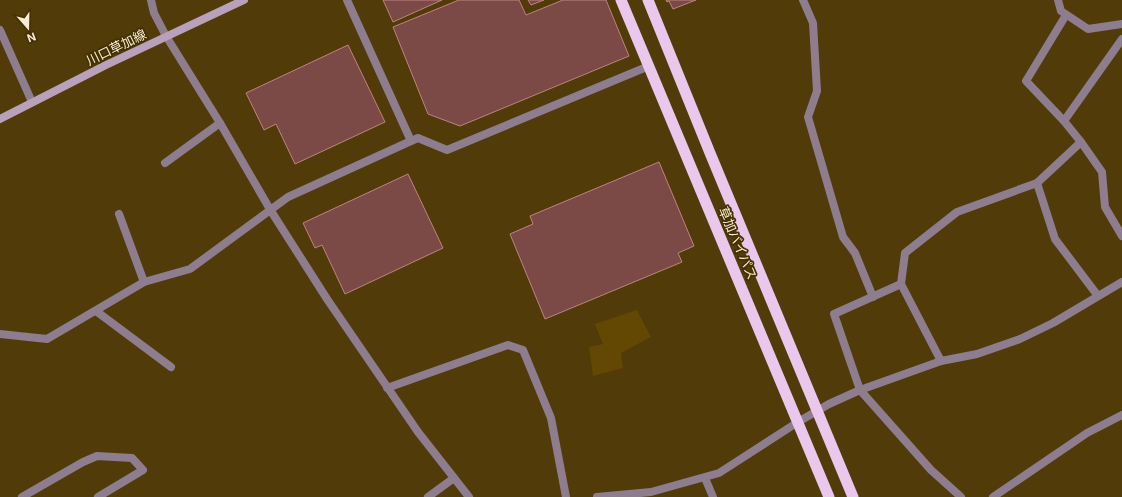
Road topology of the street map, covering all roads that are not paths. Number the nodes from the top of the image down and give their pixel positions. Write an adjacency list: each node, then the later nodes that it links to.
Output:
1 (244, 0): 11 (main road, 川口草加線)
2 (347, 0): 18 (street)
3 (621, 0): 13 (highway, 草加バイパス)
4 (648, 0): 36 (highway, 草加バイパス)
5 (803, 0): 29 (street)
6 (1058, 0): 8 (street)
7 (153, 1): 11 (street)
8 (1066, 15): 9 (street); 16 (street)
9 (1122, 24)
10 (0, 30): 14 (street)
11 (166, 36): 14 (main road, 川口草加線); 17 (street)
12 (1122, 39): 16 (street)
13 (649, 66): 18 (street); 38 (highway, 草加バイパス)
14 (32, 102): 15 (main road, 川口草加線)
15 (0, 119)
16 (1064, 121): 19 (street)
17 (220, 123): 20 (street); 22 (street)
18 (411, 141): 22 (street)
19 (1081, 142): 21 (street); 24 (street)
20 (165, 164)
21 (1037, 183): 27 (street); 28 (street)
22 (271, 211): 25 (street); 34 (street)
23 (119, 214): 25 (street)
24 (1122, 236)
25 (144, 282): 30 (street)
26 (1122, 282): 28 (street)
27 (901, 284): 29 (street); 32 (street)
28 (1098, 296): 32 (street)
29 (873, 297): 35 (street)
30 (96, 311): 31 (street); 33 (street)
31 (0, 334)
32 (941, 361): 35 (street)
33 (172, 366)
34 (387, 388): 39 (street); 46 (street)
35 (860, 390): 36 (street); 51 (street)
36 (816, 411): 38 (street); 50 (highway, 草加バイパス)
37 (1122, 415): 52 (street)
38 (798, 422): 40 (street); 49 (highway, 草加バイパス)
39 (454, 478): 44 (street); 45 (street)
40 (704, 478): 41 (street); 48 (street)
41 (651, 494): 47 (street)
42 (22, 497): 43 (street)
43 (98, 497)
44 (428, 497)
45 (469, 497)
46 (566, 497)
47 (597, 497)
48 (713, 497)
49 (829, 497)
50 (853, 497)
51 (961, 497)
52 (993, 497)

